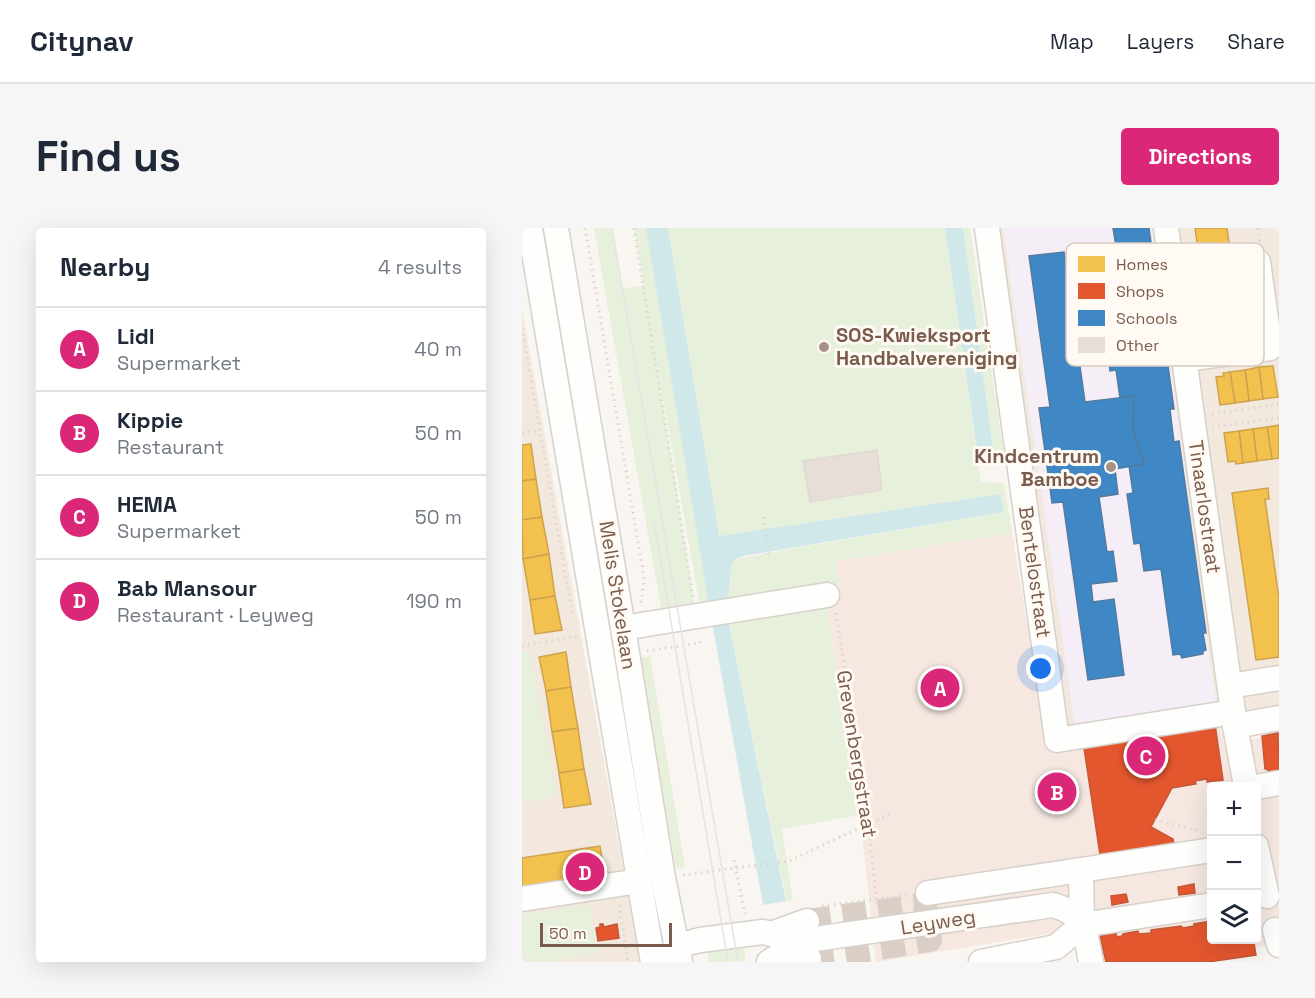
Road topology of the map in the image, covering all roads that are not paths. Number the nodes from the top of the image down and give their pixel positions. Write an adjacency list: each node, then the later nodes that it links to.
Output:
1 (530, 228): 21 (street, Melis Stokelaan)
2 (556, 228): 10 (street, Melis Stokelaan)
3 (987, 228): 14 (street, Bentelostraat)
4 (1166, 228): 5 (street, Tinaarlostraat)
5 (1168, 243)
6 (1264, 305): 7 (street)
7 (1264, 349)
8 (1185, 366): 12 (street, Tinaarlostraat)
9 (831, 602): 10 (street)
10 (623, 628): 29 (street, Melis Stokelaan)
11 (1279, 678): 12 (street)
12 (1230, 686): 14 (street, Tinaarlostraat)
13 (1279, 718): 14 (street)
14 (1235, 723): 15 (street, Tinaarlostraat)
15 (1245, 782)
16 (1279, 783): 17 (street)
17 (1261, 786)
18 (1206, 840): 20 (street, Leyweg)
19 (1261, 864): 23 (street)
20 (1081, 870): 22 (street, Leyweg); 27 (street)
21 (639, 881): 24 (street); 31 (street, Melis Stokelaan)
22 (928, 892)
23 (1268, 896)
24 (522, 899)
25 (1207, 906): 27 (street)
26 (812, 914): 28 (street)
27 (1082, 925): 28 (street, Leyweg); 32 (street); 33 (street)
28 (779, 952): 29 (street, Leyweg)
29 (673, 957)
30 (1279, 961): 34 (street)
31 (652, 962)
32 (981, 962)
33 (1090, 962)
34 (1274, 962)

